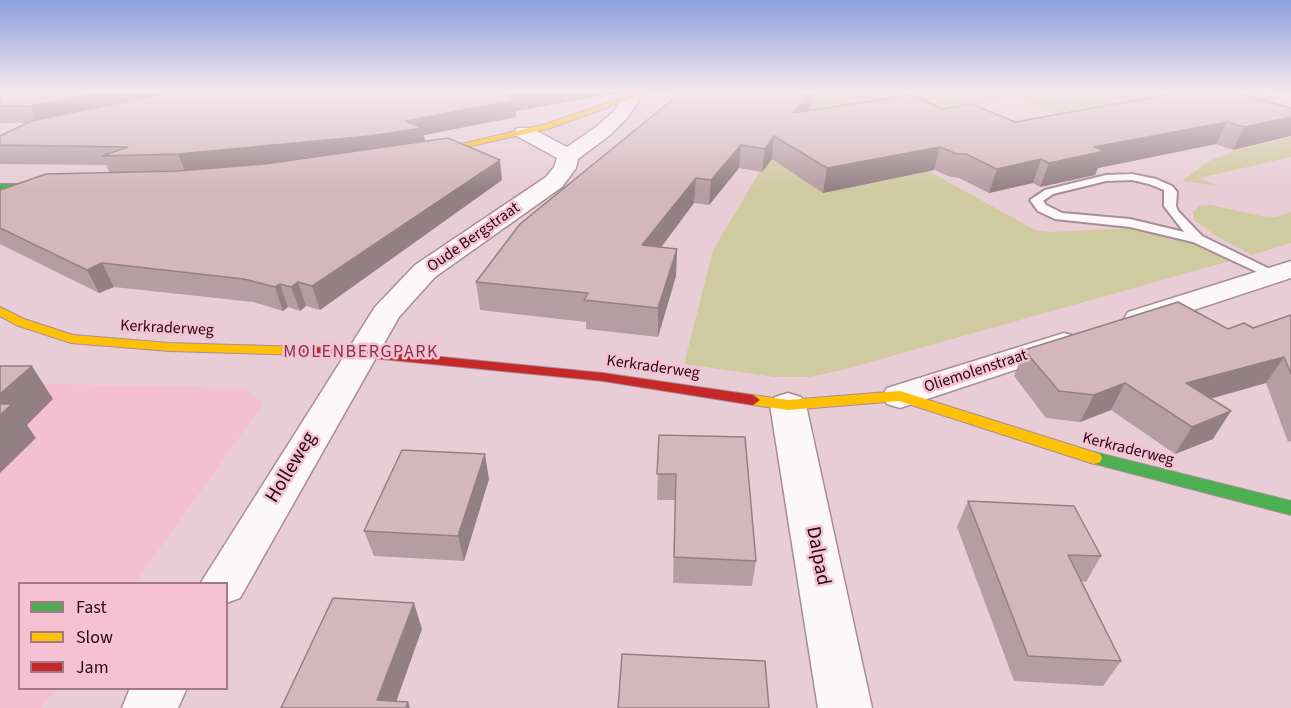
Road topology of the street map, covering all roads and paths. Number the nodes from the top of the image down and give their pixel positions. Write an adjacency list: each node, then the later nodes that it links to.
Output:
1 (552, 124): 3 (street)
2 (609, 124): 5 (street, Oude Bergstraat)
3 (524, 132): 4 (street); 5 (street)
4 (409, 156)
5 (568, 156): 11 (street, Oude Bergstraat)
6 (68, 186): 7 (street)
7 (0, 187)
8 (1197, 238): 8 (lane); 9 (lane)
9 (1283, 272): 12 (street, Oliemolenstraat)
10 (0, 311): 11 (street, Kerkraderweg)
11 (361, 353): 13 (street, Kerkraderweg); 15 (street, Holleweg)
12 (900, 396): 13 (street, Kerkraderweg); 14 (street, Kerkraderweg)
13 (788, 405): 18 (street, Dalpad)
14 (1291, 508)
15 (224, 582)
16 (159, 690): 17 (street)
17 (149, 708)
18 (845, 708)

